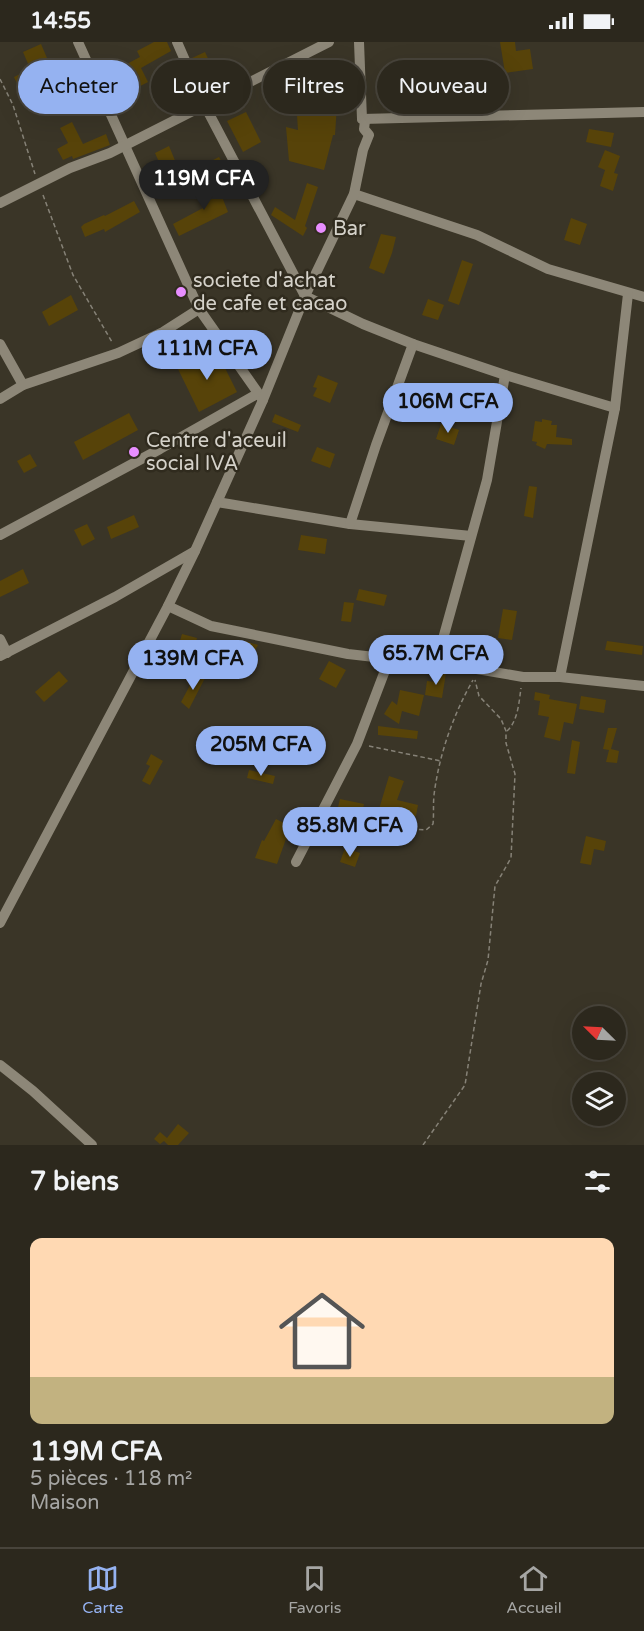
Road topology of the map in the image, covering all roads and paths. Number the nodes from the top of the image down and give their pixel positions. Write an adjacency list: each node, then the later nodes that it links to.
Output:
1 (78, 42): 12 (street)
2 (177, 42): 5 (street)
3 (329, 42): 7 (street)
4 (359, 42): 11 (street)
5 (185, 60)
6 (0, 79): 13 (path)
7 (251, 82)
8 (644, 112): 11 (street)
9 (188, 114): 12 (street)
10 (209, 114): 17 (street)
11 (362, 119): 14 (street)
12 (124, 145): 13 (street); 19 (street)
13 (38, 183): 15 (street); 22 (path)
14 (354, 194): 16 (street); 17 (street)
15 (0, 203)
16 (628, 294): 18 (street); 27 (street)
17 (304, 296): 21 (street); 25 (street)
18 (644, 297)
19 (199, 309): 22 (street); 25 (street)
20 (0, 344): 24 (street)
21 (413, 344): 23 (street); 29 (street)
22 (118, 353): 24 (street)
23 (505, 375): 27 (street); 31 (street)
24 (23, 385): 26 (street)
25 (260, 397): 28 (street); 30 (street)
26 (0, 399)
27 (615, 408): 39 (street)
28 (217, 502): 29 (street); 32 (street)
29 (350, 524): 31 (street)
30 (0, 535)
31 (471, 536): 37 (street)
32 (195, 551): 33 (street); 35 (street)
33 (168, 606): 36 (street); 46 (street)
34 (0, 639): 35 (street)
35 (3, 655)
36 (389, 660): 37 (street); 42 (street)
37 (436, 664): 38 (street)
38 (523, 677): 39 (street); 41 (path)
39 (560, 677): 40 (street)
40 (644, 686)
41 (506, 731): 43 (path); 49 (path)
42 (357, 744): 43 (path); 45 (street)
43 (441, 761): 44 (path)
44 (389, 827)
45 (296, 862)
46 (0, 923)
47 (0, 1065): 48 (street)
48 (93, 1145)
49 (423, 1145)

